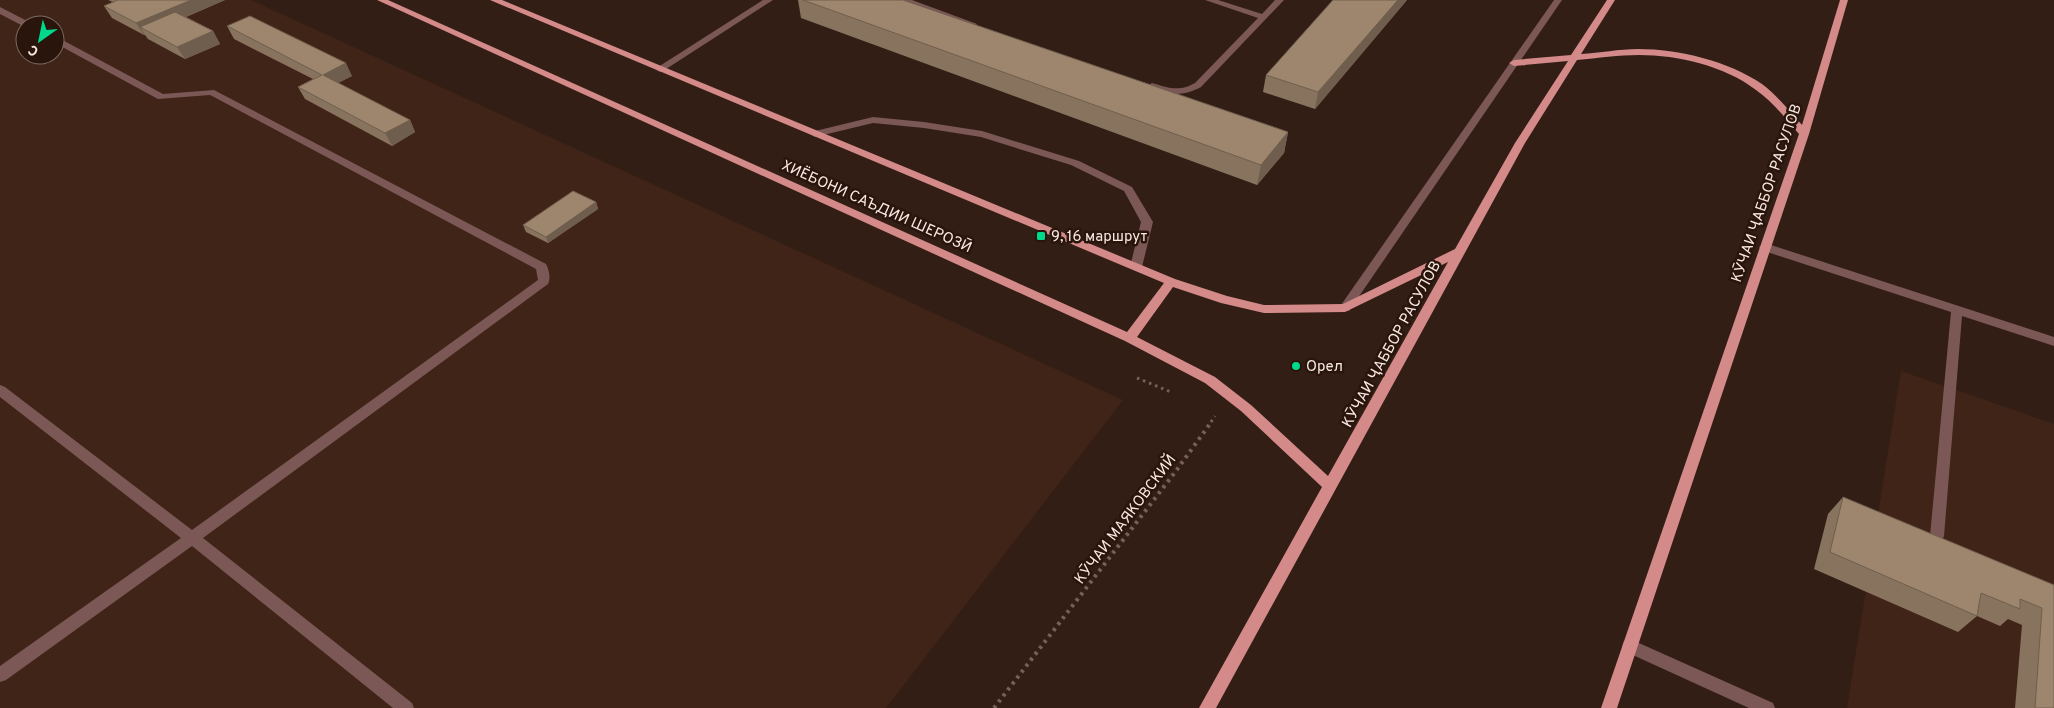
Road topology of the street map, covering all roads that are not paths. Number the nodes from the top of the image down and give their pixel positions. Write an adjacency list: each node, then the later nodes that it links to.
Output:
1 (381, 0): 27 (main road, ХИЁБОНИ САЪДИИ ШЕРОЗӢ)
2 (494, 0): 17 (main road)
3 (770, 0): 17 (street)
4 (904, 0): 13 (street)
5 (1209, 0): 11 (street)
6 (1280, 0): 11 (street)
7 (1558, 0): 16 (street)
8 (1611, 0): 15 (main road, КӮЧАИ ҶАББОР РАСУЛОВ)
9 (1844, 0): 20 (main road, КӮЧАИ ҶАББОР РАСУЛОВ)
10 (0, 10): 12 (street)
11 (1264, 17): 18 (street)
12 (15, 18)
13 (986, 29)
14 (65, 44): 32 (street)
15 (1575, 57): 16 (main road); 20 (main road); 22 (main road, КӮЧАИ ҶАББОР РАСУЛОВ)
16 (1514, 63): 25 (street)
17 (660, 69): 19 (main road)
18 (1142, 83)
19 (815, 134): 23 (main road); 23 (street)
20 (1804, 134): 21 (main road, КӮЧАИ ҶАББОР РАСУЛОВ)
21 (1765, 247): 26 (street); 33 (main road, КӮЧАИ ҶАББОР РАСУЛОВ)
22 (1461, 251): 25 (main road); 30 (main road, КӮЧАИ ҶАББОР РАСУЛОВ)
23 (1136, 267): 24 (main road)
24 (1171, 282): 25 (main road); 27 (main road)
25 (1345, 308)
26 (1957, 310): 28 (street); 31 (street)
27 (1129, 338): 30 (main road, ХИЁБОНИ САЪДИИ ШЕРОЗӢ)
28 (2054, 342)
29 (0, 390): 32 (street)
30 (1330, 487): 36 (main road, КӮЧАИ ҶАББОР РАСУЛОВ)
31 (1937, 536)
32 (192, 538): 34 (street); 35 (street)
33 (1630, 646): 37 (main road, КӮЧАИ ҶАББОР РАСУЛОВ); 38 (street)
34 (0, 675)
35 (406, 708)
36 (1207, 708)
37 (1608, 708)
38 (1767, 708)

